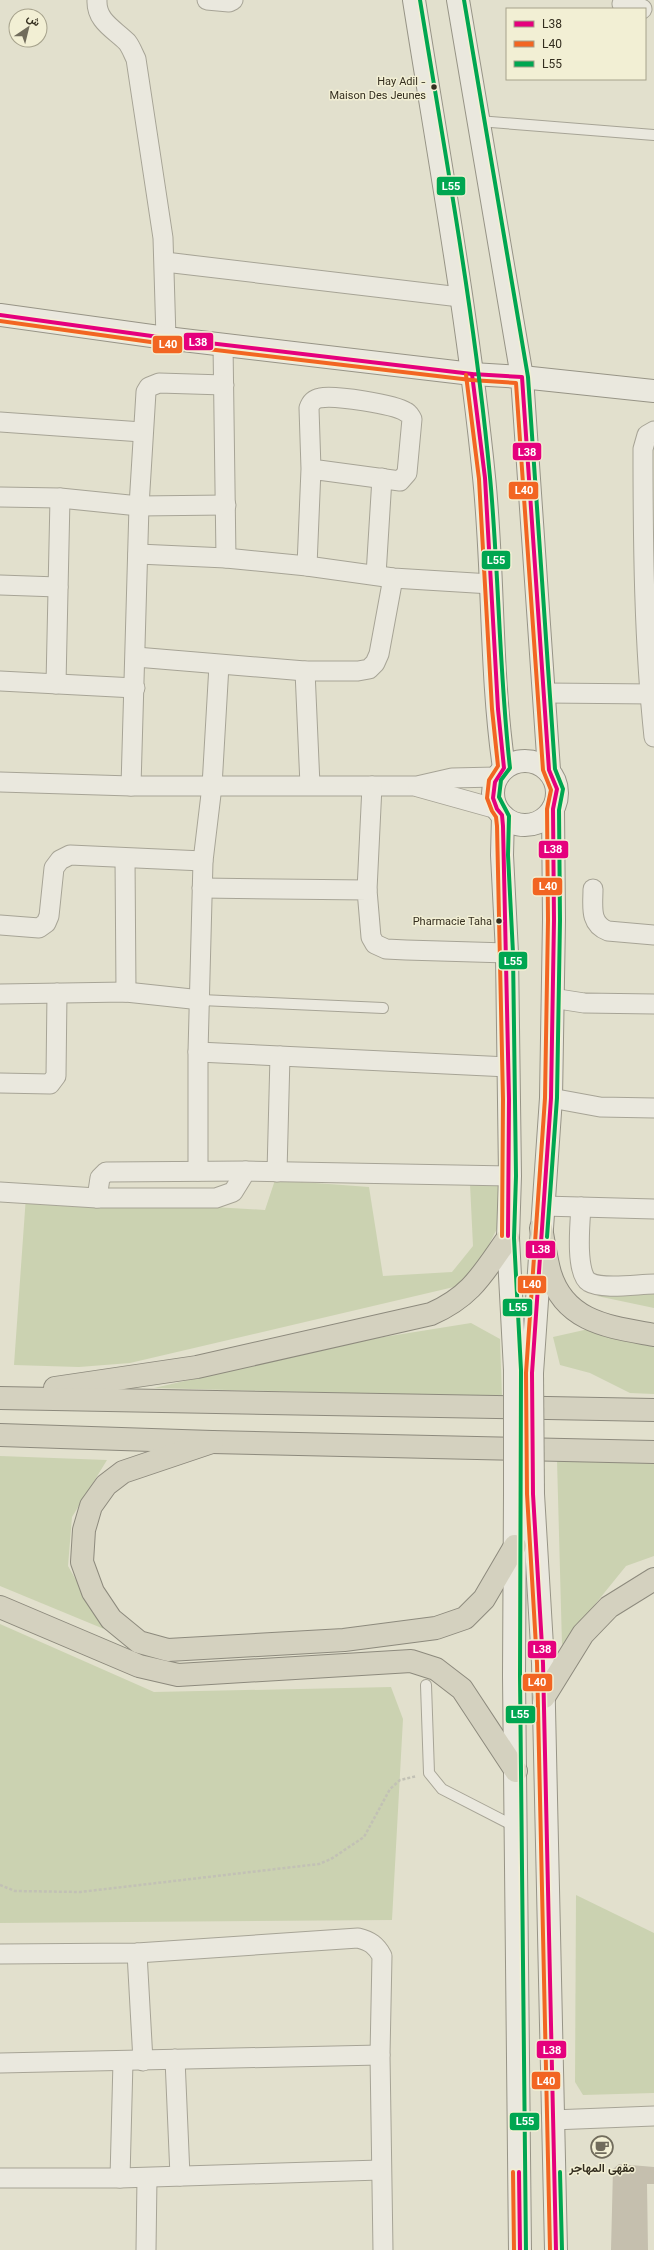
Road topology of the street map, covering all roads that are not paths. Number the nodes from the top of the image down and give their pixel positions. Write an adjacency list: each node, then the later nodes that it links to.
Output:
1 (97, 0): 10 (street)
2 (208, 0): 3 (street)
3 (234, 0)
4 (414, 0): 11 (main road)
5 (458, 0): 8 (main road)
6 (622, 4): 7 (street)
7 (640, 8)
8 (478, 121): 9 (lane); 16 (main road)
9 (654, 136)
10 (165, 262): 11 (street); 13 (street)
11 (460, 297): 15 (main road)
12 (0, 315): 13 (main road)
13 (166, 338): 14 (main road)
14 (223, 344): 15 (main road); 17 (street)
15 (472, 374): 16 (main road); 32 (main road)
16 (522, 377): 18 (main road); 41 (main road)
17 (224, 385): 21 (street); 26 (street)
18 (654, 390)
19 (0, 422): 21 (street)
20 (654, 431): 42 (street)
21 (142, 432): 27 (street)
22 (311, 469): 23 (street); 23 (street); 30 (street)
23 (382, 478): 31 (street)
24 (0, 497): 25 (street)
25 (60, 498): 27 (street); 34 (street)
26 (226, 505): 27 (street); 29 (street)
27 (139, 506): 28 (street)
28 (138, 554): 29 (street); 35 (street)
29 (226, 558): 30 (street)
30 (307, 566): 31 (street)
31 (385, 576): 32 (street); 37 (street)
32 (491, 584): 45 (main road)
33 (0, 585): 34 (street)
34 (58, 587): 39 (street)
35 (136, 657): 36 (street); 40 (street)
36 (219, 665): 37 (street); 48 (street)
37 (306, 671): 49 (street)
38 (0, 681): 39 (street)
39 (56, 684): 40 (street)
40 (135, 688): 47 (street)
41 (545, 693): 42 (street); 44 (main road)
42 (652, 694): 43 (street)
43 (654, 738)
44 (549, 770): 45 (main road); 52 (main road)
45 (500, 772): 51 (street); 53 (main road)
46 (0, 782): 47 (street)
47 (131, 786): 48 (street)
48 (212, 786): 49 (street); 55 (street)
49 (310, 786): 50 (street)
50 (372, 786): 51 (street); 58 (street)
51 (417, 786): 53 (street)
52 (554, 808): 53 (main road); 65 (main road)
53 (500, 812): 61 (main road)
54 (125, 858): 55 (street); 59 (street); 62 (street)
55 (203, 861): 56 (street)
56 (202, 888): 58 (street); 66 (street)
57 (594, 888): 60 (street)
58 (367, 890): 61 (street)
59 (0, 925)
60 (654, 935)
61 (507, 953): 71 (main road)
62 (126, 992): 63 (street); 66 (street)
63 (57, 993): 64 (street); 72 (street)
64 (0, 994)
65 (552, 998): 67 (street); 73 (main road)
66 (201, 1000): 68 (lane); 69 (street)
67 (654, 1004)
68 (383, 1008)
69 (198, 1052): 70 (street); 75 (street)
70 (280, 1056): 71 (street); 77 (street)
71 (508, 1067): 78 (main road)
72 (0, 1083)
73 (551, 1098): 74 (street); 81 (main road)
74 (654, 1108)
75 (198, 1171): 76 (street); 80 (street)
76 (246, 1171): 77 (street); 80 (street)
77 (277, 1172): 78 (street)
78 (510, 1176): 85 (main road)
79 (0, 1192): 80 (street)
80 (97, 1198)
81 (543, 1206): 82 (street); 84 (main road)
82 (580, 1207): 83 (street); 86 (street)
83 (654, 1208)
84 (542, 1228): 87 (highway); 88 (main road)
85 (508, 1238): 88 (main road); 89 (highway)
86 (654, 1284)
87 (654, 1336)
88 (524, 1371): 95 (main road, bridge)
89 (0, 1393)
90 (0, 1398): 91 (highway)
91 (654, 1410)
92 (0, 1435): 93 (highway)
93 (212, 1442): 94 (highway); 96 (highway)
94 (654, 1452)
95 (524, 1494): 96 (main road); 100 (main road)
96 (515, 1546): 101 (main road)
97 (654, 1579): 100 (highway)
98 (0, 1607): 101 (highway)
99 (426, 1686): 102 (lane)
100 (544, 1697): 111 (main road)
101 (516, 1771): 102 (main road)
102 (516, 1827): 119 (main road)
103 (137, 1953): 104 (street); 105 (street); 108 (street)
104 (0, 1954)
105 (380, 2055): 106 (street); 112 (street)
106 (175, 2059): 108 (street); 113 (street)
107 (123, 2061): 108 (street); 109 (street); 115 (street)
108 (143, 2061)
109 (0, 2063)
110 (654, 2116): 111 (street)
111 (552, 2120): 120 (main road)
112 (380, 2170): 113 (street); 118 (street)
113 (180, 2176): 116 (street)
114 (0, 2178): 115 (street)
115 (120, 2178): 116 (street)
116 (147, 2178): 117 (street)
117 (146, 2250)
118 (383, 2250)
119 (520, 2250)
120 (556, 2250)

